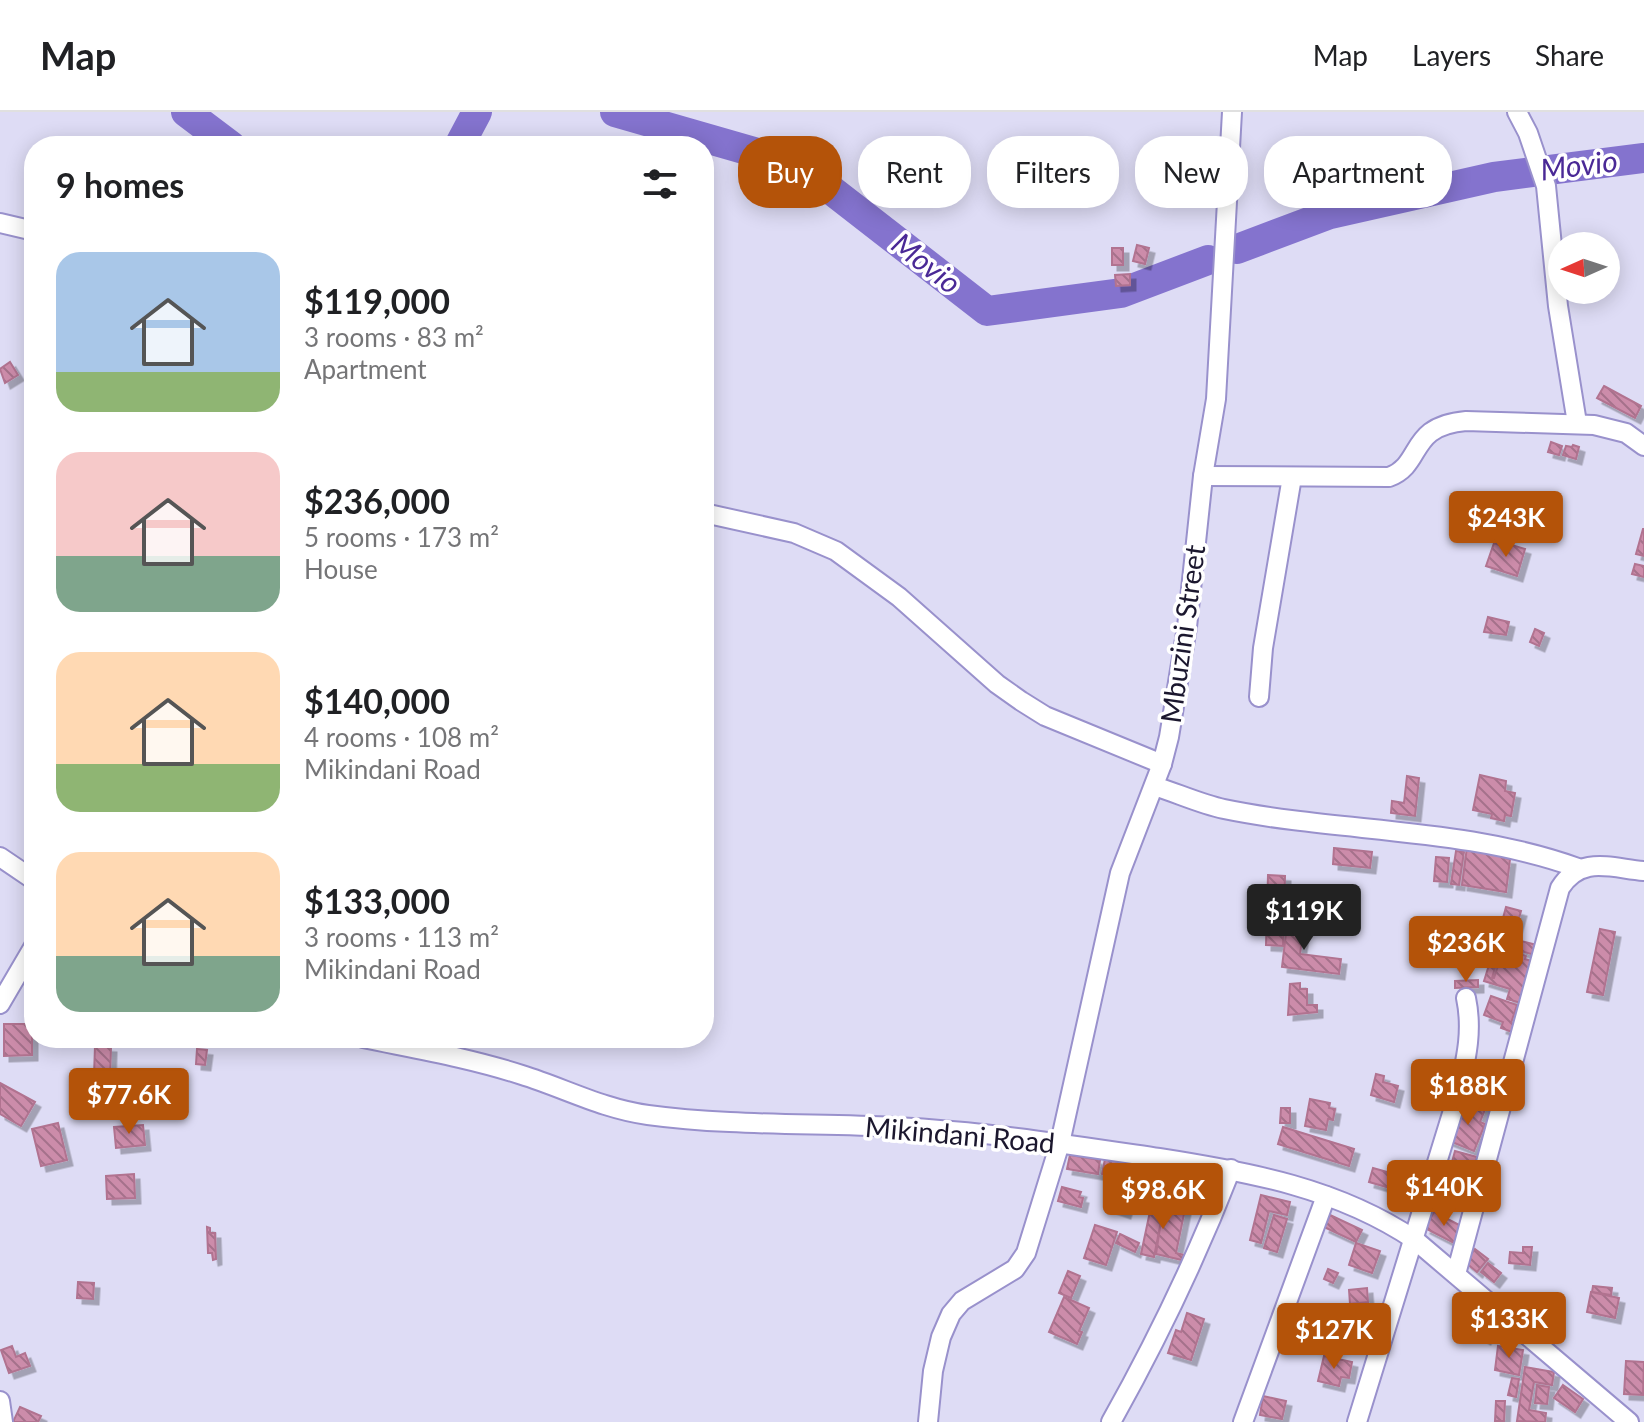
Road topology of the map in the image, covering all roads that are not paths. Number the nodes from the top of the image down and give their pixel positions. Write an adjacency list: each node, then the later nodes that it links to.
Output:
1 (1232, 112): 7 (street, Mbuzini Street)
2 (1517, 112): 5 (street)
3 (0, 223): 4 (street)
4 (24, 229)
5 (1577, 423): 6 (street); 8 (street)
6 (1644, 446)
7 (1203, 476): 8 (street); 11 (street, Mbuzini Street)
8 (1292, 477): 10 (street)
9 (714, 515): 11 (street)
10 (1259, 697)
11 (1162, 764): 12 (street, Mbuzini Street)
12 (1154, 786): 14 (street); 21 (street, Mbuzini Street)
13 (0, 857): 16 (street)
14 (1578, 868): 15 (street); 25 (street)
15 (1644, 871)
16 (24, 873)
17 (24, 963): 19 (street)
18 (1466, 998): 24 (street)
19 (0, 1004)
20 (413, 1048): 21 (street, Mikindani Road)
21 (1060, 1143): 22 (street, Mikindani Road); 28 (street, Mbuzini Street)
22 (1231, 1169): 23 (street, Mikindani Road); 29 (street)
23 (1326, 1196): 24 (street, Mikindani Road); 30 (street)
24 (1415, 1240): 25 (street, Mikindani Road); 31 (street)
25 (1456, 1274): 32 (street, Mikindani Road)
26 (0, 1401): 27 (street)
27 (3, 1422)
28 (928, 1422)
29 (1111, 1422)
30 (1243, 1422)
31 (1357, 1422)
32 (1629, 1422)

